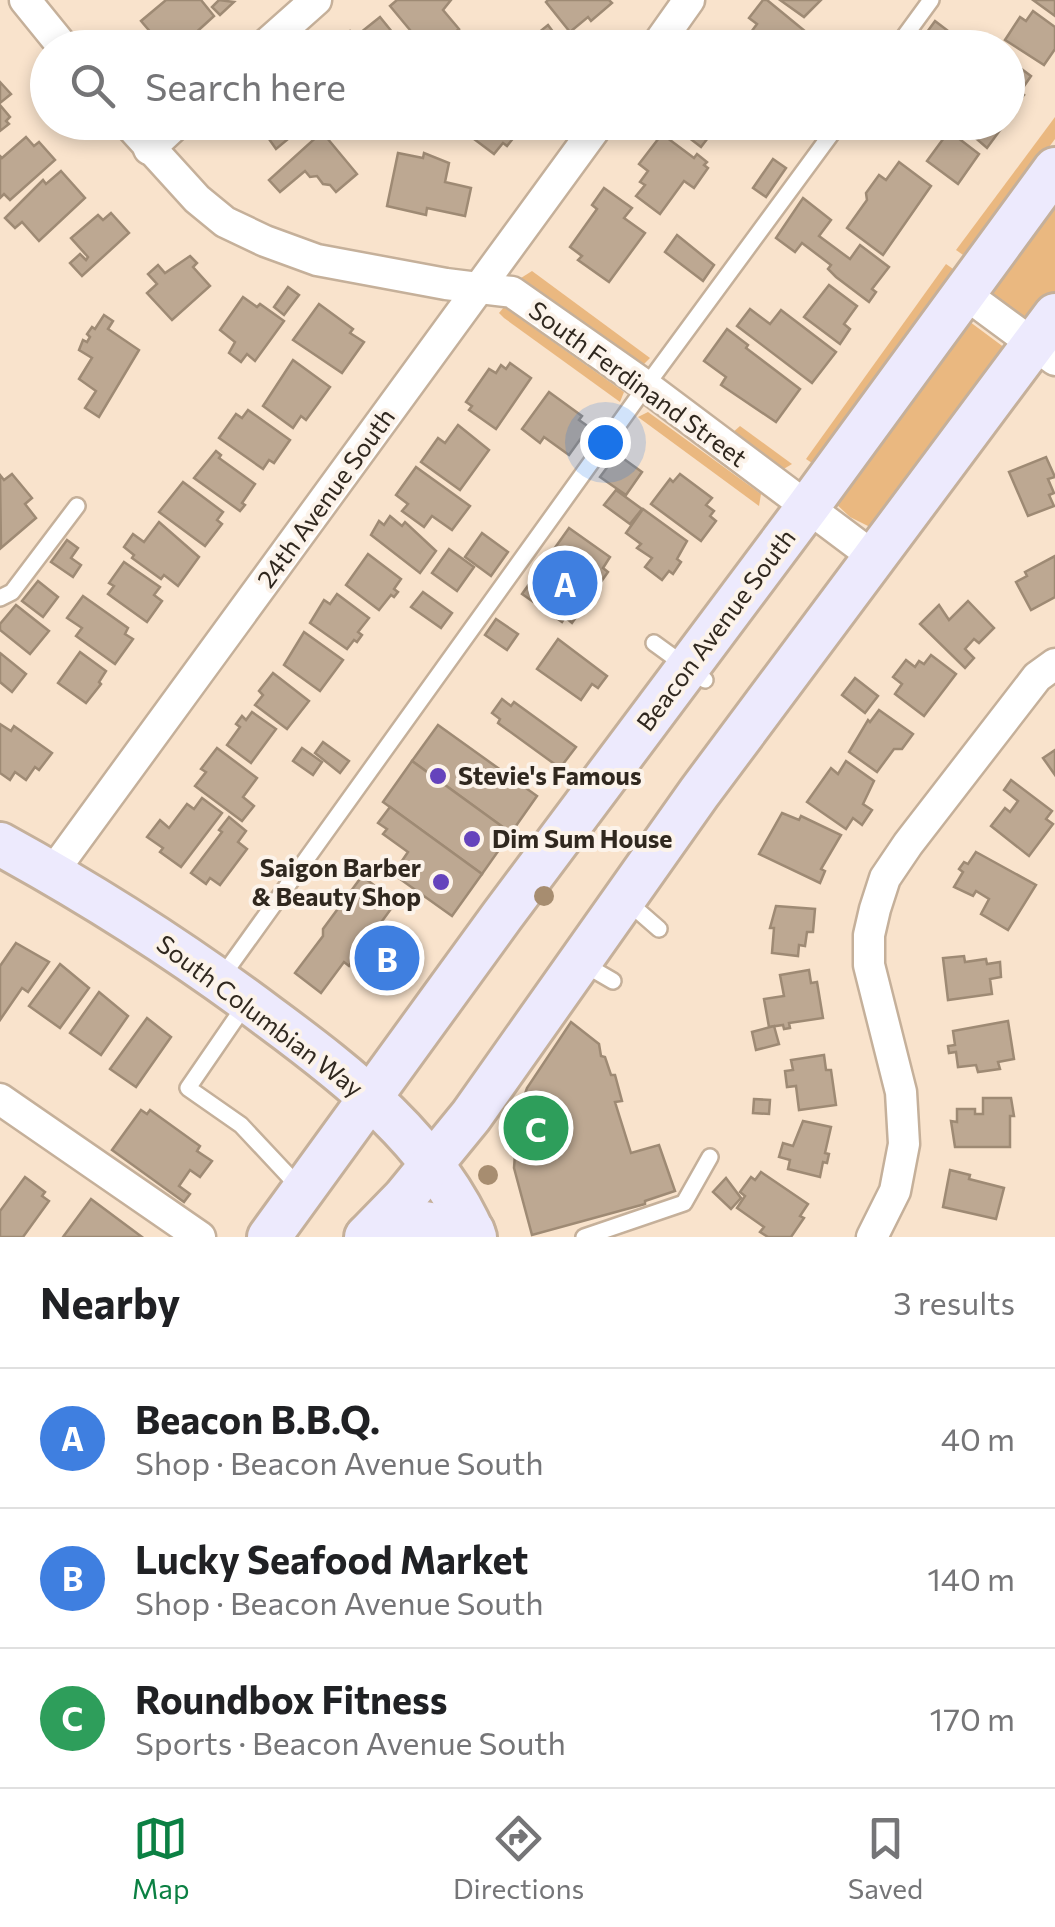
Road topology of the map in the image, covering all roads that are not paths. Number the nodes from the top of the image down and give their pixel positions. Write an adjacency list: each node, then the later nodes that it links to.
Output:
1 (316, 0): 6 (street)
2 (689, 0): 7 (street)
3 (931, 0): 8 (lane)
4 (33, 3): 5 (street)
5 (52, 30)
6 (282, 30)
7 (668, 30)
8 (909, 30)
9 (142, 140): 13 (street, South Ferdinand Street)
10 (158, 140): 13 (street)
11 (587, 140): 15 (street, 24th Avenue South)
12 (827, 140): 18 (lane)
13 (149, 148): 15 (street, South Ferdinand Street)
14 (1055, 169): 16 (main road, Beacon Avenue South)
15 (480, 288): 18 (street, South Ferdinand Street); 25 (street, 24th Avenue South)
16 (964, 293): 17 (street); 20 (main road, Beacon Avenue South)
17 (1048, 340): 21 (main road)
18 (646, 386): 20 (street, South Ferdinand Street); 28 (lane)
19 (76, 506): 22 (lane)
20 (807, 508): 21 (street, South Ferdinand Street); 29 (main road, Beacon Avenue South)
21 (874, 557): 26 (main road)
22 (0, 598)
23 (1055, 664): 39 (street)
24 (0, 844): 25 (main road, South Columbian Way)
25 (52, 874): 28 (main road, South Columbian Way)
26 (625, 900): 27 (lane); 32 (main road)
27 (659, 929)
28 (234, 991): 29 (main road, South Columbian Way); 33 (lane)
29 (370, 1098): 32 (main road, South Columbian Way); 33 (main road, Beacon Avenue South)
30 (0, 1099): 35 (street)
31 (710, 1157): 38 (lane)
32 (430, 1165): 34 (main road, South Columbian Way); 37 (main road)
33 (303, 1190): 36 (main road, Beacon Avenue South)
34 (474, 1234): 37 (main road)
35 (200, 1237)
36 (269, 1237)
37 (367, 1237)
38 (584, 1237)
39 (872, 1237)

